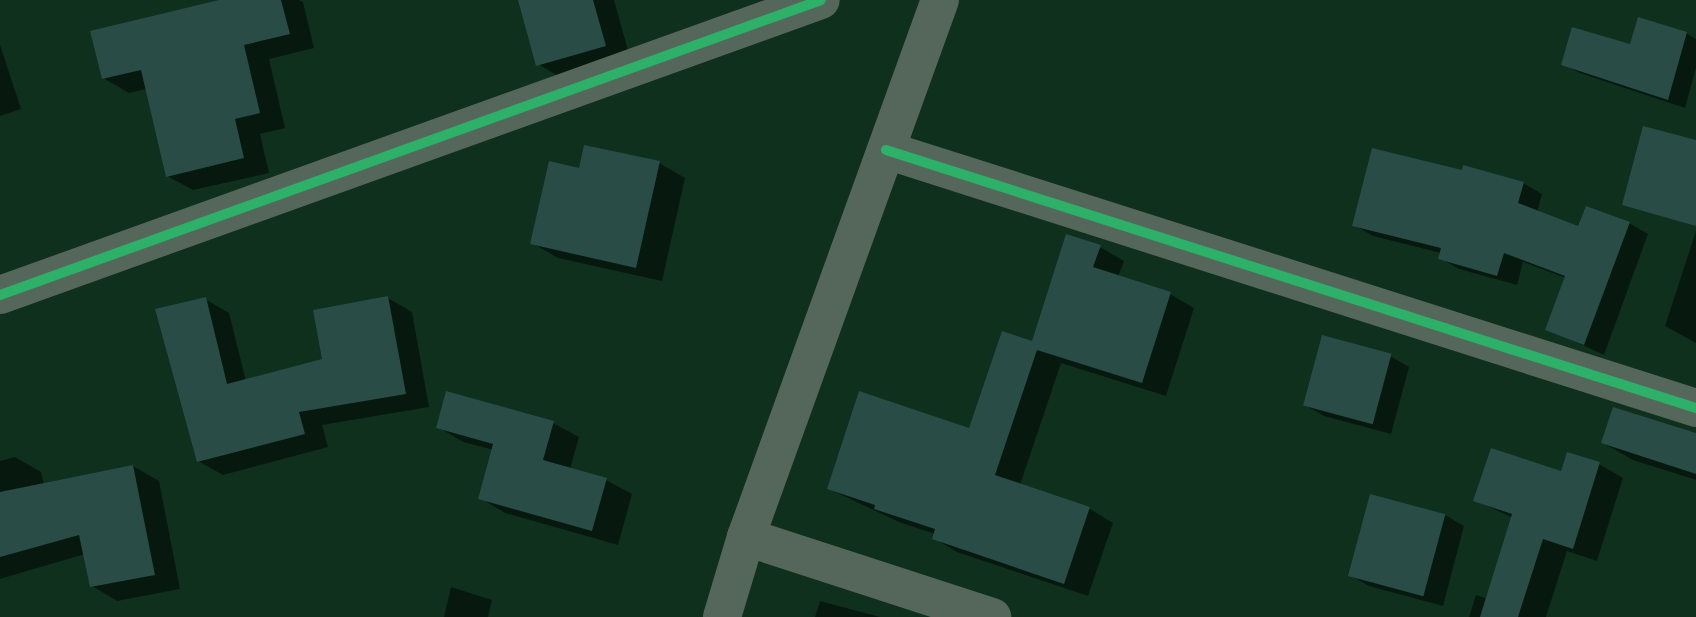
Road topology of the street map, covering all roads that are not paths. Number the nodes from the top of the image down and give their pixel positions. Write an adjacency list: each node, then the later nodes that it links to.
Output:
1 (821, 0): 4 (street)
2 (940, 0): 3 (street)
3 (886, 150): 5 (street); 6 (street)
4 (0, 295)
5 (1696, 408)
6 (747, 537): 7 (street); 8 (street)
7 (722, 617)
8 (992, 617)

